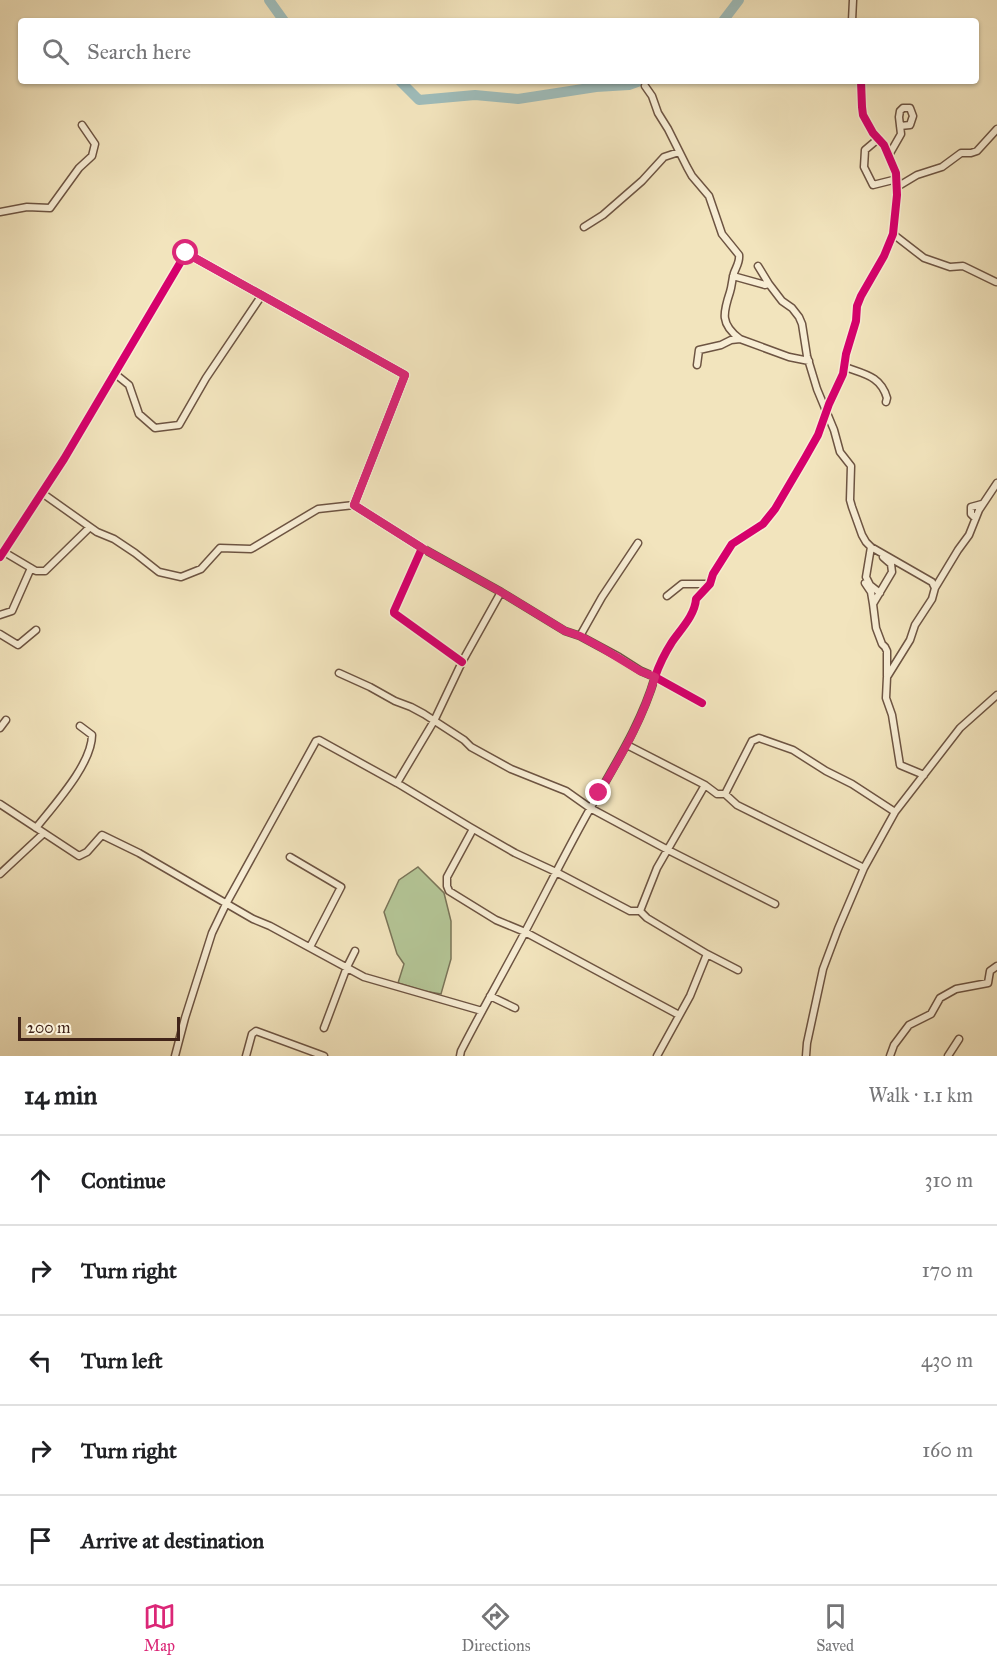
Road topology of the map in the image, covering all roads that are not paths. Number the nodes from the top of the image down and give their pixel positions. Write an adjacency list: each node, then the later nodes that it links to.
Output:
1 (853, 0): 2 (street)
2 (852, 18)
3 (861, 84): 8 (street)
4 (645, 86): 9 (street)
5 (82, 125): 13 (street)
6 (900, 126): 10 (street)
7 (997, 129): 12 (street)
8 (878, 139): 10 (street); 11 (street)
9 (679, 152): 14 (street); 17 (street)
10 (889, 155): 11 (street)
11 (897, 179): 12 (street)
12 (897, 188): 15 (street)
13 (0, 212)
14 (584, 227)
15 (893, 234): 18 (street); 24 (street)
16 (758, 266): 19 (street)
17 (733, 276): 19 (street); 21 (street)
18 (996, 282)
19 (770, 284): 22 (street)
20 (262, 295): 25 (street); 25 (street); 30 (street)
21 (740, 339): 22 (street); 23 (street)
22 (809, 361): 27 (street)
23 (697, 364)
24 (845, 367): 26 (street); 27 (street)
25 (114, 373): 29 (street)
26 (886, 402)
27 (826, 413): 33 (street); 39 (street)
28 (997, 483): 40 (street)
29 (42, 493): 31 (street); 36 (street)
30 (354, 505): 31 (street); 34 (street)
31 (90, 526): 37 (street)
32 (638, 543): 48 (street)
33 (871, 547): 35 (street); 38 (street)
34 (422, 548): 41 (street); 49 (street)
35 (879, 552): 40 (street); 42 (street)
36 (2, 554): 37 (street)
37 (31, 568): 45 (street)
38 (866, 577): 42 (street); 44 (street)
39 (710, 584): 43 (street); 52 (street)
40 (935, 588): 51 (street)
41 (501, 592): 48 (street); 49 (street)
42 (880, 593): 44 (street)
43 (667, 596)
44 (873, 604): 51 (street)
45 (0, 615)
46 (36, 630): 47 (street)
47 (0, 634)
48 (580, 636): 52 (street)
49 (462, 662): 56 (street)
50 (339, 673): 56 (street)
51 (887, 676): 60 (street)
52 (655, 677): 54 (street); 59 (street)
53 (997, 695): 60 (street)
54 (702, 703)
55 (6, 720): 58 (street)
56 (434, 721): 61 (street); 65 (street)
57 (80, 726): 67 (street)
58 (0, 728)
59 (627, 745): 62 (street); 65 (street)
60 (924, 775): 66 (street)
61 (397, 783): 68 (street); 75 (street)
62 (705, 784): 63 (street); 70 (street)
63 (725, 794): 66 (street); 72 (street)
64 (0, 804): 67 (street)
65 (590, 808): 70 (street); 73 (street)
66 (895, 812): 72 (street)
67 (36, 828): 69 (street)
68 (473, 829): 73 (street); 78 (street)
69 (44, 833): 74 (street); 75 (street)
70 (668, 850): 76 (street); 77 (street)
71 (290, 857): 79 (street)
72 (864, 868): 97 (street)
73 (556, 872): 77 (street); 78 (street)
74 (0, 874)
75 (226, 904): 79 (street); 92 (street)
76 (775, 904)
77 (640, 911): 81 (street)
78 (525, 932): 85 (street); 88 (street)
79 (310, 947): 83 (street)
80 (355, 951): 83 (street)
81 (707, 954): 84 (street); 88 (street)
82 (997, 966): 98 (street)
83 (347, 967): 87 (street); 89 (street)
84 (738, 970)
85 (490, 996): 86 (street); 87 (street)
86 (515, 1008)
87 (482, 1011): 95 (street)
88 (679, 1015): 96 (street)
89 (324, 1028)
90 (959, 1039): 99 (street)
91 (313, 1054): 93 (street); 94 (street)
92 (175, 1056)
93 (246, 1056)
94 (324, 1056)
95 (460, 1056)
96 (657, 1056)
97 (806, 1056)
98 (890, 1056)
99 (948, 1056)

